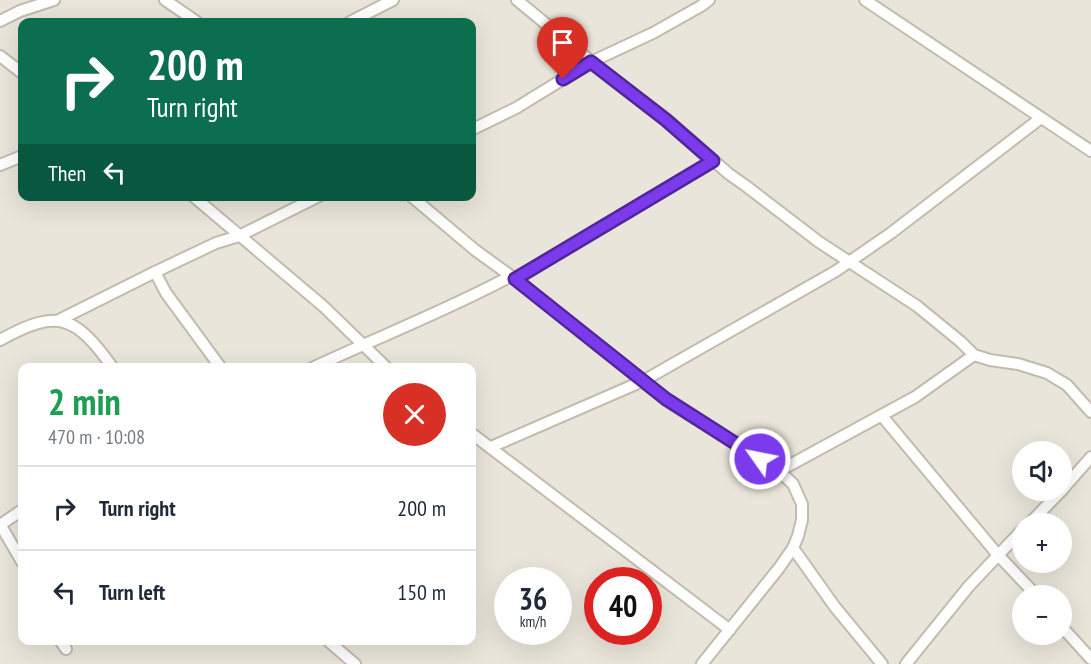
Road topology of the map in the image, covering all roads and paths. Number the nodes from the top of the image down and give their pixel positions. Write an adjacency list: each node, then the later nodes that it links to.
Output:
1 (54, 0): 9 (street)
2 (165, 0): 7 (street)
3 (393, 0): 8 (street)
4 (517, 0): 11 (street)
5 (709, 0): 11 (street)
6 (865, 0): 13 (street)
7 (190, 18)
8 (358, 18)
9 (0, 21)
10 (0, 56): 12 (street)
11 (591, 62): 14 (street); 17 (street)
12 (18, 70)
13 (1041, 118): 15 (street); 23 (street)
14 (476, 127)
15 (1091, 151)
16 (18, 158): 18 (street)
17 (713, 161): 23 (street); 25 (street)
18 (0, 165)
19 (199, 201): 22 (street)
20 (309, 201): 22 (street)
21 (417, 201): 25 (street)
22 (239, 236): 24 (street); 28 (street)
23 (850, 261): 29 (street); 34 (street)
24 (155, 272): 26 (street); 31 (street)
25 (513, 278): 28 (street); 34 (street)
26 (58, 320): 27 (street); 30 (street)
27 (0, 340)
28 (363, 343): 32 (street); 33 (street)
29 (974, 355): 35 (street); 36 (street)
30 (109, 363)
31 (217, 363)
32 (322, 363)
33 (382, 363)
34 (643, 381): 38 (street); 40 (street)
35 (1091, 412)
36 (882, 416): 40 (street); 49 (street)
37 (476, 437): 38 (street)
38 (491, 447): 51 (street)
39 (1091, 458): 41 (street)
40 (779, 471): 47 (street)
41 (1072, 479)
42 (1051, 501): 44 (street)
43 (18, 513): 45 (street)
44 (1040, 513)
45 (0, 525): 48 (street)
46 (1012, 540): 49 (street)
47 (793, 548): 51 (street); 57 (street)
48 (18, 555)
49 (998, 555): 50 (street); 58 (street)
50 (1027, 585)
51 (730, 630): 56 (street)
52 (1072, 638): 54 (street)
53 (333, 645): 55 (street)
54 (1091, 659)
55 (355, 664)
56 (702, 664)
57 (882, 664)
58 (906, 664)

